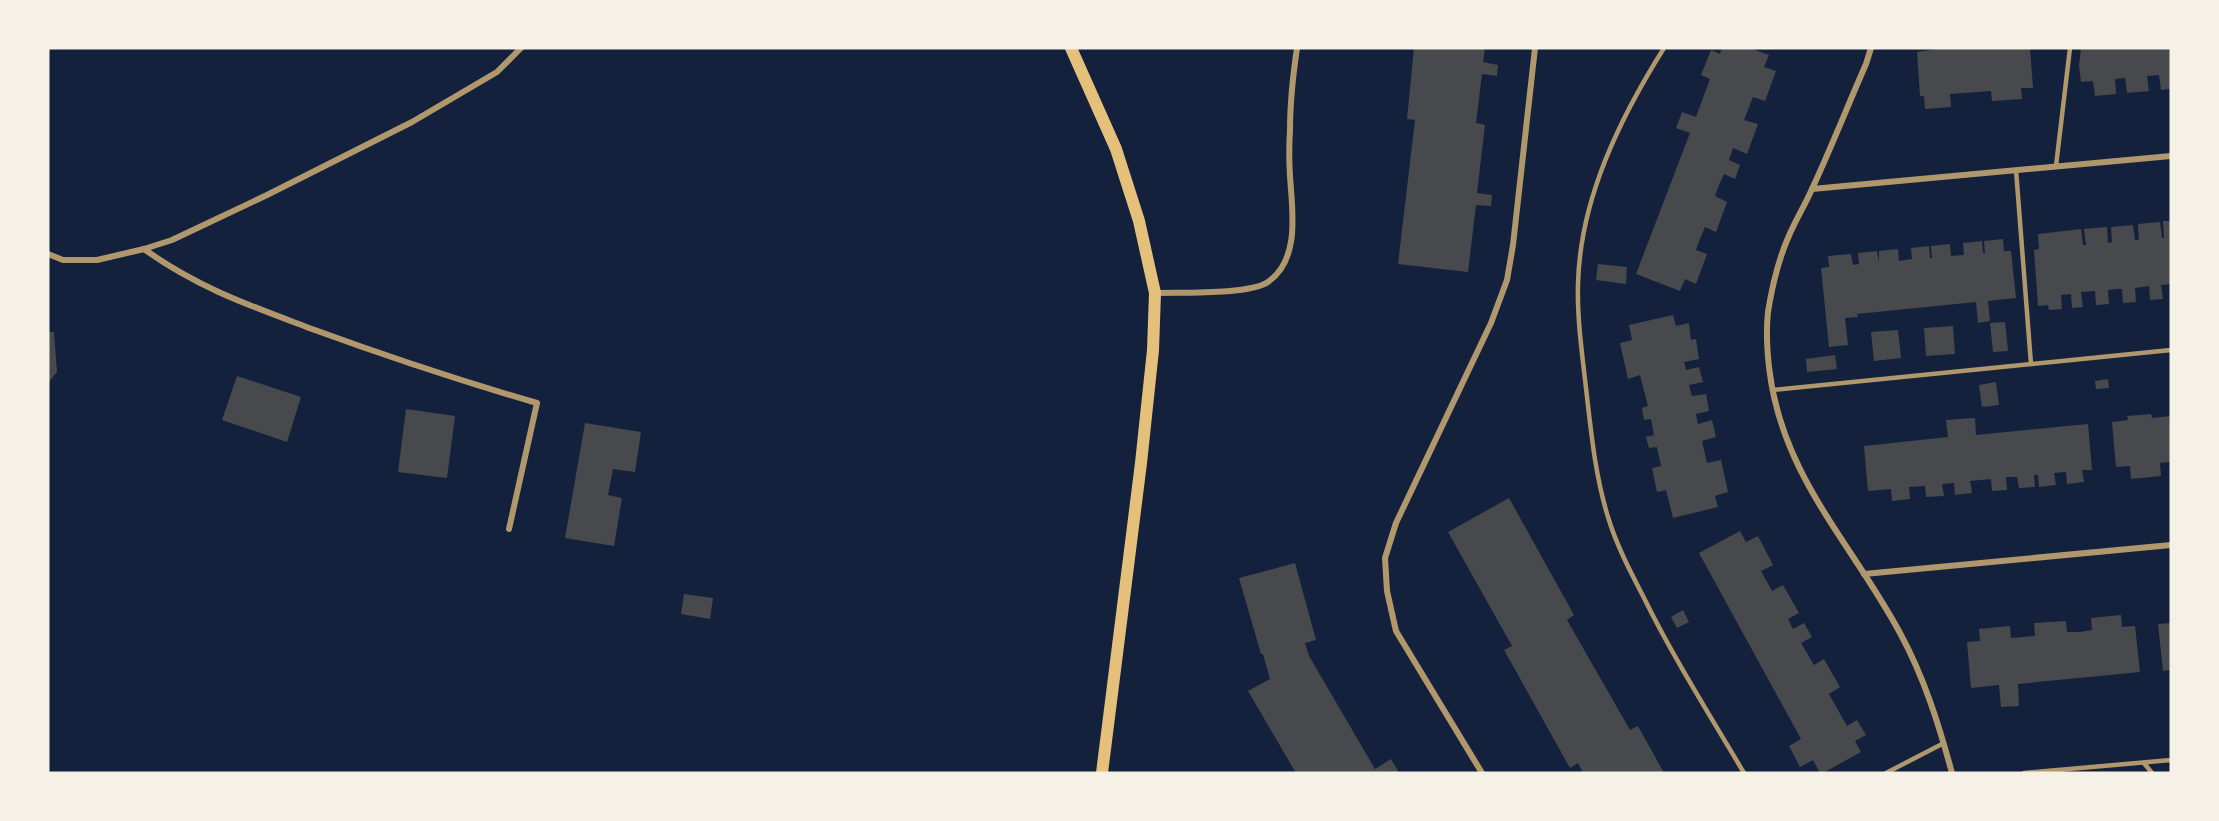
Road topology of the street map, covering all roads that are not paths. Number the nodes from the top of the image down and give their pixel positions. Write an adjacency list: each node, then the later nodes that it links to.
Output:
1 (521, 48): 12 (street)
2 (1071, 48): 14 (main road)
3 (1297, 48): 14 (street)
4 (1535, 48): 25 (street)
5 (1664, 48): 26 (lane)
6 (1871, 48): 11 (street)
7 (2070, 48): 9 (lane)
8 (2171, 156): 9 (street)
9 (2056, 166): 10 (street)
10 (2016, 170): 11 (street); 16 (lane)
11 (1812, 189): 17 (street)
12 (144, 249): 13 (street); 18 (street)
13 (48, 254)
14 (1155, 292): 24 (main road)
15 (2171, 350): 16 (lane)
16 (2031, 364): 17 (lane)
17 (1772, 390): 20 (street)
18 (509, 529)
19 (2171, 545): 20 (street)
20 (1864, 574): 21 (street)
21 (1944, 743): 27 (lane); 28 (street)
22 (2171, 760): 23 (lane)
23 (2144, 763): 29 (lane); 30 (lane)
24 (1102, 773)
25 (1482, 773)
26 (1744, 773)
27 (1886, 773)
28 (1952, 773)
29 (2024, 773)
30 (2152, 773)

